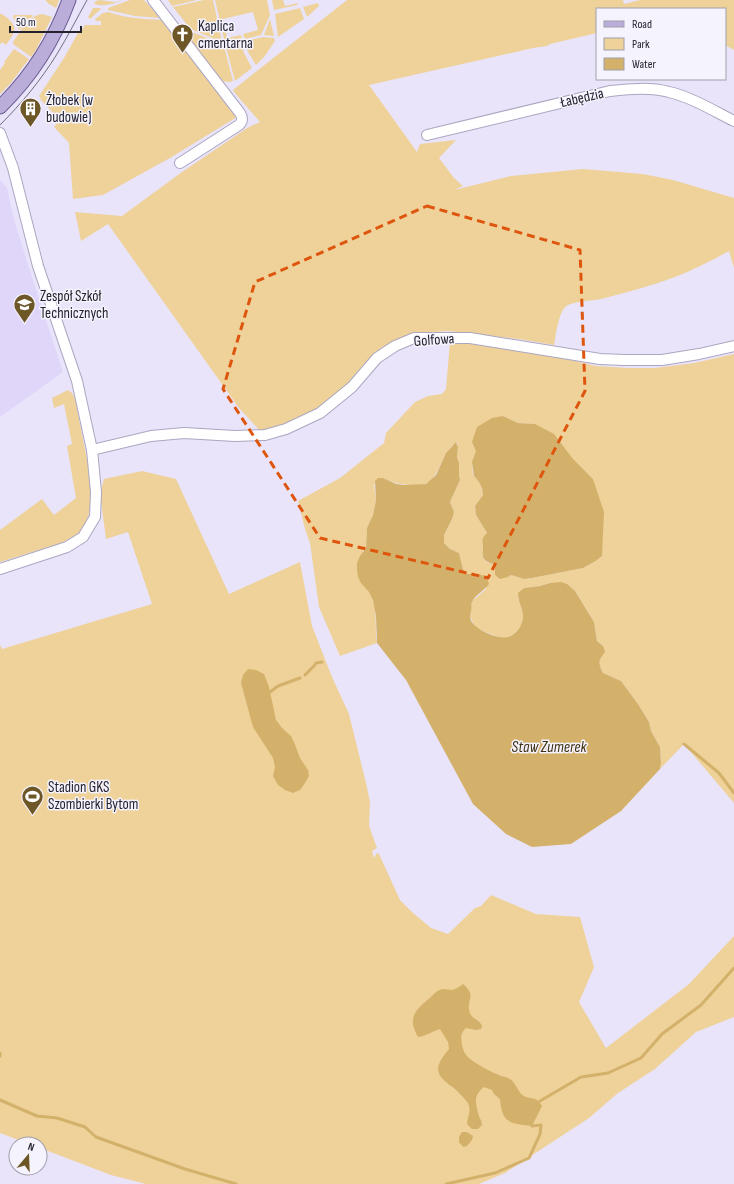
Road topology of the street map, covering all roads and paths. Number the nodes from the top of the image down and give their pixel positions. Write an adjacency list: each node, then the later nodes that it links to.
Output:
1 (69, 0): 3 (main road)
2 (153, 0): 7 (street)
3 (0, 106)
4 (734, 122): 6 (street, Łabędzia)
5 (0, 133): 9 (street)
6 (427, 135)
7 (180, 163)
8 (734, 346): 9 (street, Golfowa)
9 (92, 450): 10 (street)
10 (0, 569)

